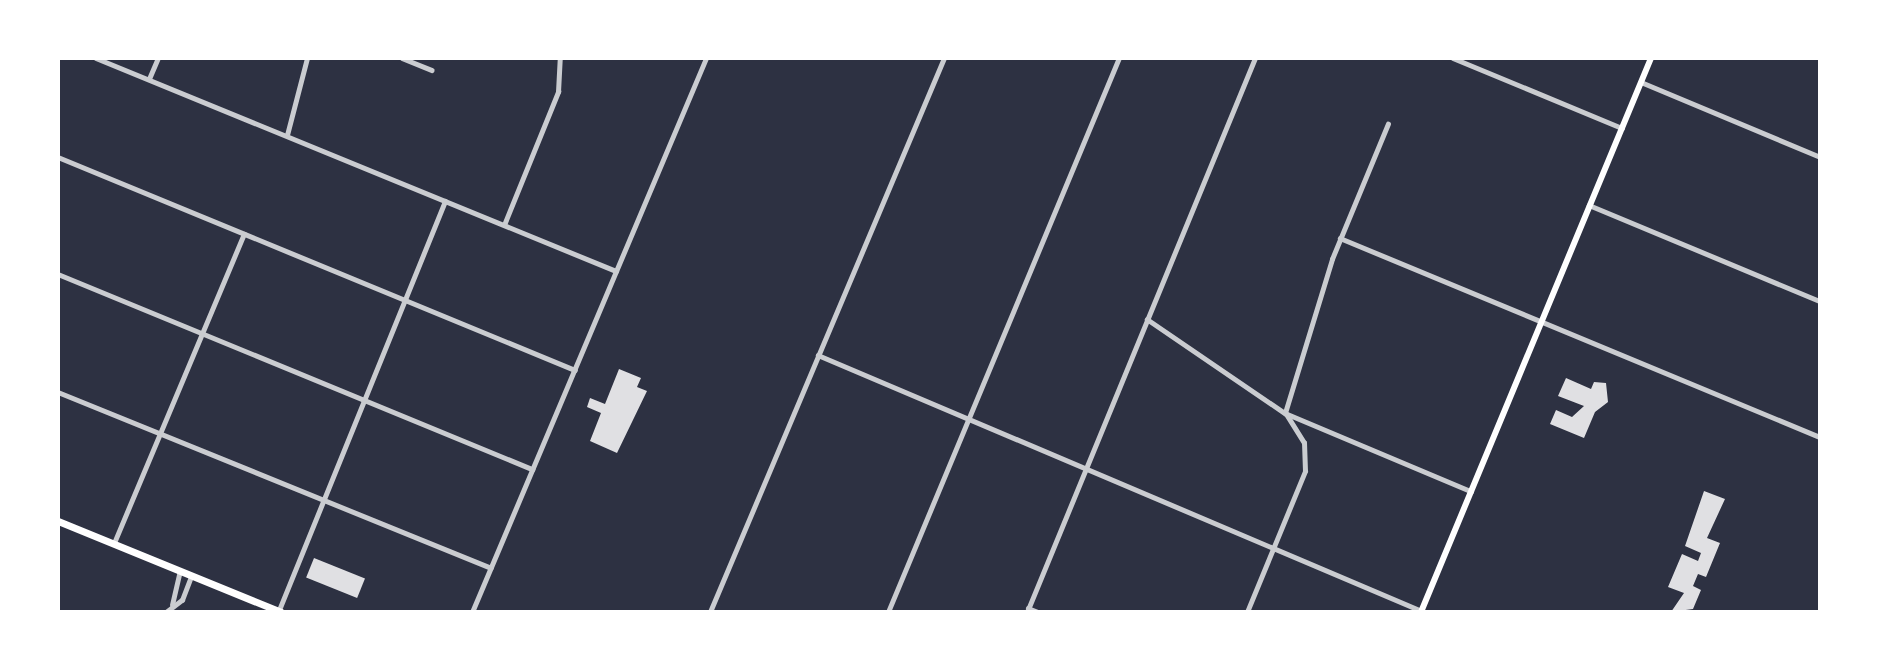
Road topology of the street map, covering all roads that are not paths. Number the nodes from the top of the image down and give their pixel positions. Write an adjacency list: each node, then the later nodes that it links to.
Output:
1 (96, 58): 13 (street)
2 (158, 58): 13 (street)
3 (307, 58): 17 (street)
4 (402, 58): 12 (street)
5 (560, 58): 22 (street)
6 (706, 58): 25 (street)
7 (944, 58): 32 (street)
8 (1119, 58): 37 (street)
9 (1255, 58): 29 (street)
10 (1453, 58): 16 (street)
11 (1651, 58): 14 (main road)
12 (432, 70)
13 (149, 79): 17 (street)
14 (1641, 82): 16 (main road); 19 (street)
15 (1388, 124): 24 (street)
16 (1622, 128): 21 (main road)
17 (287, 135): 20 (street)
18 (58, 157): 23 (street)
19 (1820, 157)
20 (445, 201): 22 (street); 27 (street)
21 (1590, 205): 28 (street); 30 (main road)
22 (504, 225): 25 (street)
23 (244, 234): 27 (street); 31 (street)
24 (1340, 237): 30 (street); 36 (street)
25 (616, 271): 33 (street)
26 (58, 274): 31 (street)
27 (405, 300): 33 (street); 35 (street)
28 (1820, 301)
29 (1147, 319): 36 (street); 41 (street)
30 (1542, 320): 39 (street); 42 (main road)
31 (202, 334): 35 (street); 38 (street)
32 (818, 355): 37 (street); 55 (street)
33 (575, 370): 40 (street)
34 (58, 391): 38 (street)
35 (364, 400): 40 (street); 43 (street)
36 (1285, 412): 42 (street); 46 (street)
37 (968, 421): 41 (street); 56 (street)
38 (160, 433): 43 (street); 45 (street)
39 (1820, 437)
40 (532, 469): 47 (street)
41 (1085, 470): 46 (street); 51 (street)
42 (1471, 491): 59 (main road)
43 (323, 499): 47 (street); 53 (street)
44 (58, 521): 45 (main road)
45 (114, 544): 48 (main road)
46 (1273, 549): 58 (street); 59 (street)
47 (491, 568): 54 (street)
48 (180, 571): 49 (main road); 50 (street)
49 (191, 576): 50 (street); 53 (main road)
50 (172, 605): 52 (street)
51 (1027, 610): 57 (street)
52 (166, 612)
53 (280, 612)
54 (472, 612)
55 (710, 612)
56 (888, 612)
57 (1038, 612)
58 (1247, 612)
59 (1421, 612)

